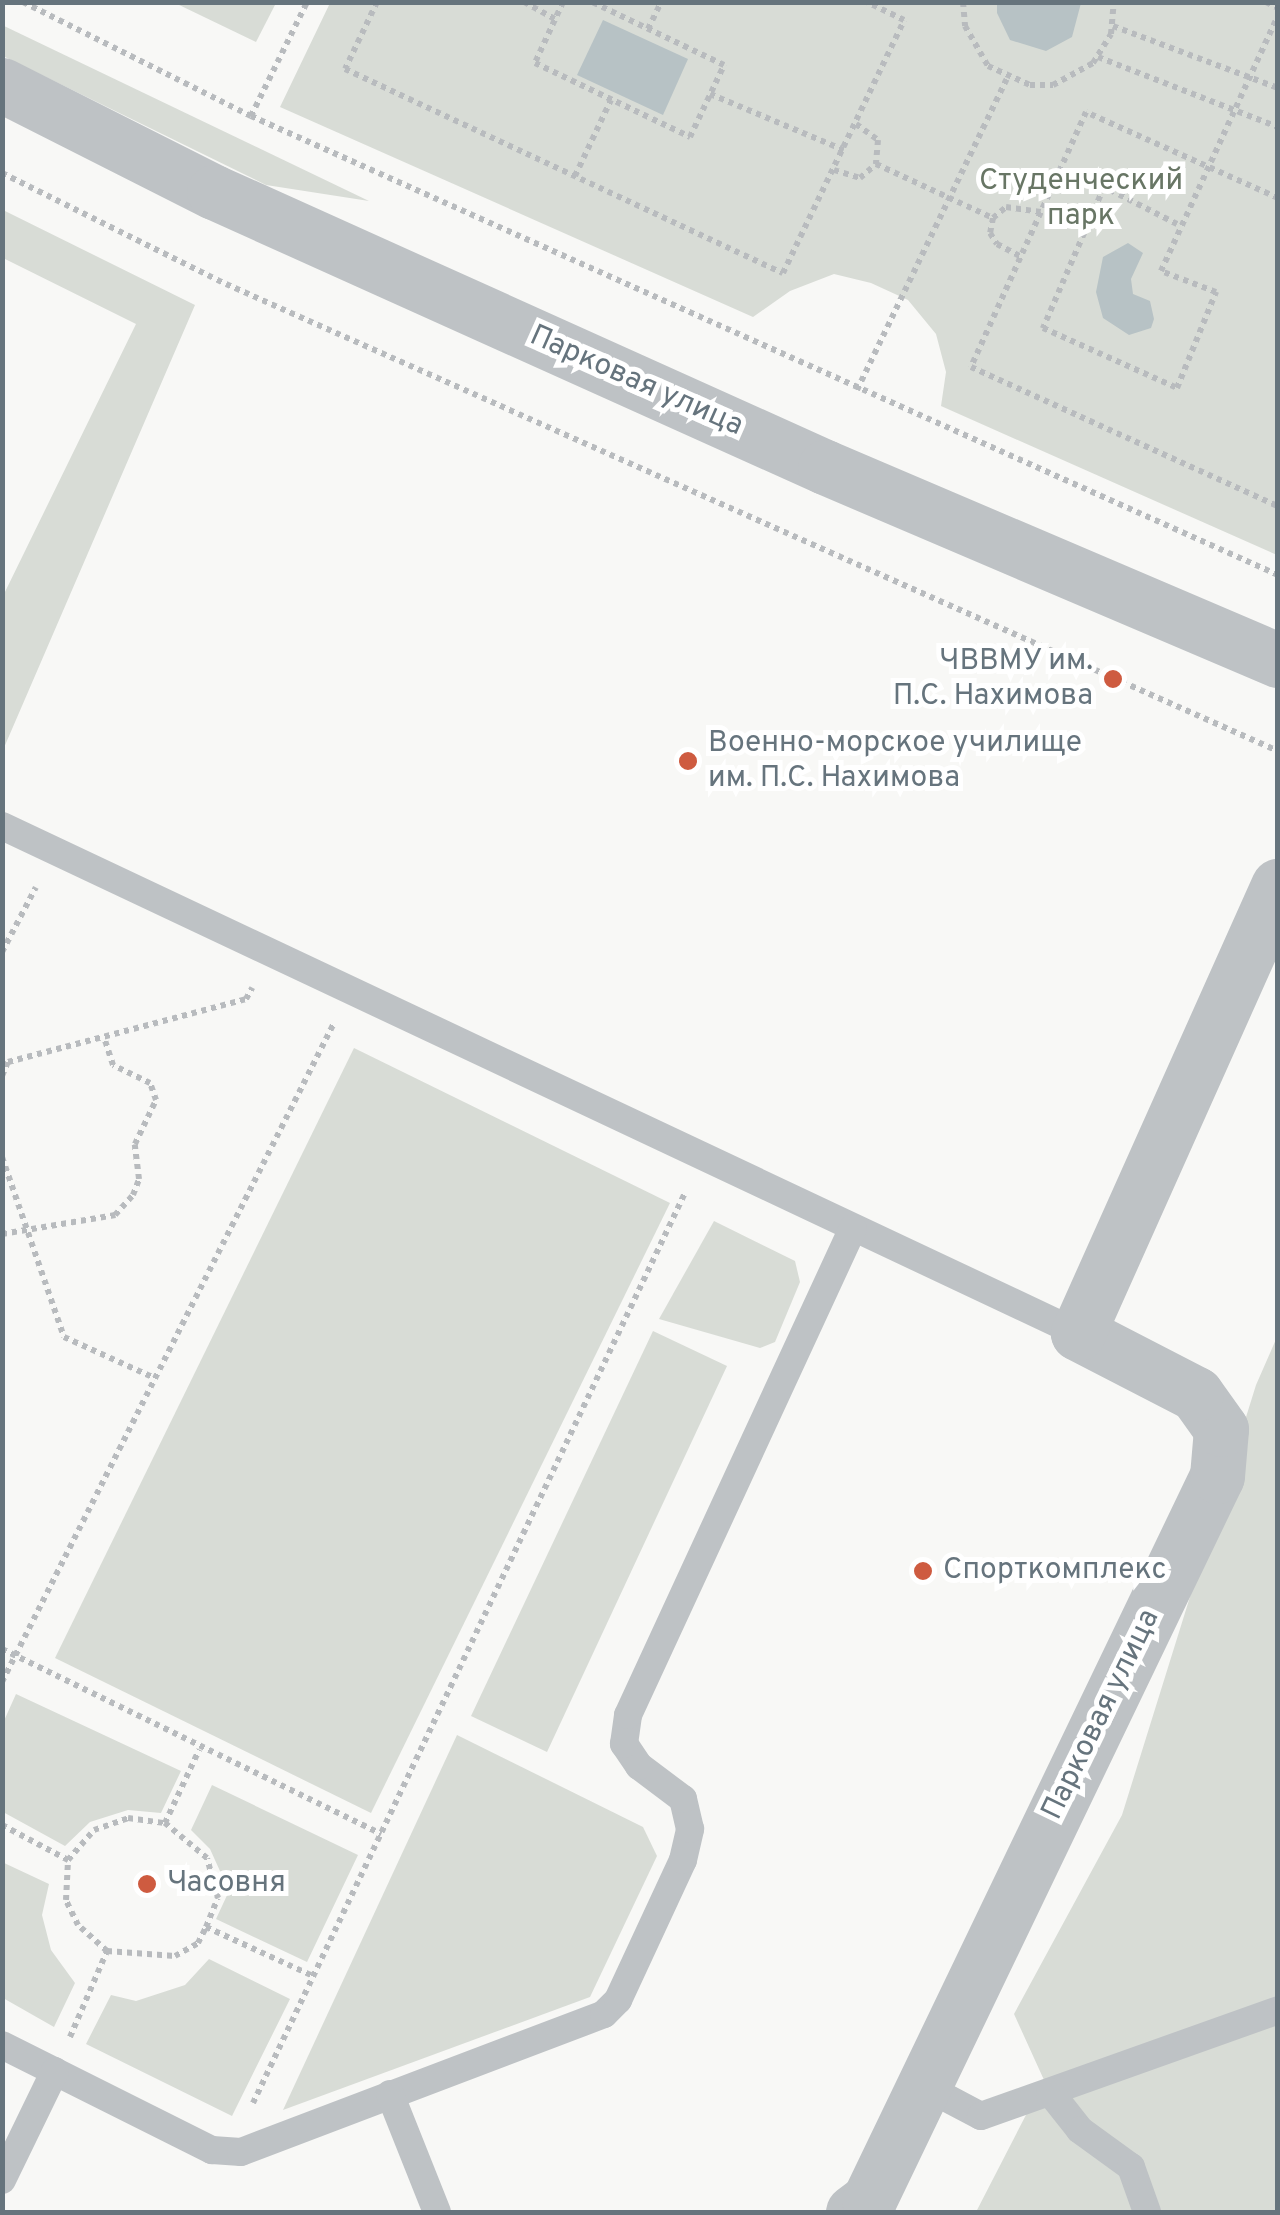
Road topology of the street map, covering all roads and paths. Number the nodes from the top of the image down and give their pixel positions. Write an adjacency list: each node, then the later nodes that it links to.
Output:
1 (24, 2): 24 (path)
2 (307, 2): 24 (path)
3 (378, 2): 32 (path)
4 (524, 2): 13 (path)
5 (563, 2): 13 (path)
6 (592, 2): 15 (path)
7 (661, 2): 15 (path)
8 (867, 2): 25 (path)
9 (1114, 2): 14 (path)
10 (1266, 2): 12 (path)
11 (963, 3): 18 (path)
12 (1278, 12): 17 (path)
13 (555, 19): 22 (path)
14 (1113, 26): 16 (path); 17 (path)
15 (648, 29): 21 (path)
16 (1098, 57): 18 (path); 23 (path)
17 (1251, 76): 20 (path); 23 (path)
18 (1007, 79): 33 (path)
19 (2, 85): 42 (street, Парковая улица)
20 (1278, 88)
21 (710, 94): 22 (path); 27 (path)
22 (611, 100): 32 (path)
23 (1236, 108): 26 (path); 29 (path)
24 (251, 116): 39 (path)
25 (856, 124): 27 (path); 28 (path)
26 (1278, 127)
27 (844, 150): 30 (path)
28 (876, 164): 30 (path); 33 (path)
29 (1210, 168): 34 (path); 35 (path); 37 (path)
30 (834, 170): 32 (path)
31 (2, 174): 43 (path)
32 (575, 176)
33 (950, 198): 36 (path); 39 (path)
34 (1278, 198)
35 (1041, 212): 36 (path); 38 (path)
36 (993, 218): 38 (path)
37 (1178, 224): 37 (path)
38 (1021, 256): 40 (path)
39 (857, 390): 41 (path)
40 (1278, 506)
41 (1278, 575)
42 (1278, 660)
43 (1278, 752)
44 (2, 826): 45 (lane)
45 (54, 850): 47 (path); 48 (lane)
46 (1278, 886): 58 (street)
47 (2, 952)
48 (273, 953): 49 (lane); 50 (path)
49 (351, 991): 53 (lane); 59 (path)
50 (104, 1037): 51 (path); 55 (path)
51 (5, 1059): 52 (path)
52 (2, 1076)
53 (702, 1156): 56 (lane); 66 (path)
54 (2, 1157): 55 (path)
55 (29, 1227): 57 (path); 59 (path)
56 (853, 1228): 58 (lane); 76 (lane)
57 (2, 1234)
58 (1078, 1333): 74 (street, Парковая улица)
59 (155, 1378): 61 (path)
60 (2, 1649): 61 (path)
61 (14, 1656): 62 (path); 63 (path)
62 (2, 1682)
63 (199, 1750): 64 (path); 66 (path)
64 (165, 1823): 67 (path); 68 (path)
65 (2, 1826): 67 (path)
66 (381, 1834): 70 (path)
67 (68, 1860): 69 (path)
68 (206, 1927): 69 (path); 70 (path)
69 (107, 1951): 73 (path)
70 (313, 1976): 77 (path)
71 (1278, 2010): 75 (lane)
72 (2, 2045): 73 (lane)
73 (56, 2071): 77 (lane); 78 (lane)
74 (924, 2086): 75 (lane); 80 (street, Парковая улица)
75 (1050, 2092): 81 (lane)
76 (390, 2094): 77 (lane); 79 (lane)
77 (240, 2152)
78 (2, 2180)
79 (437, 2212)
80 (853, 2212)
81 (1148, 2212)

